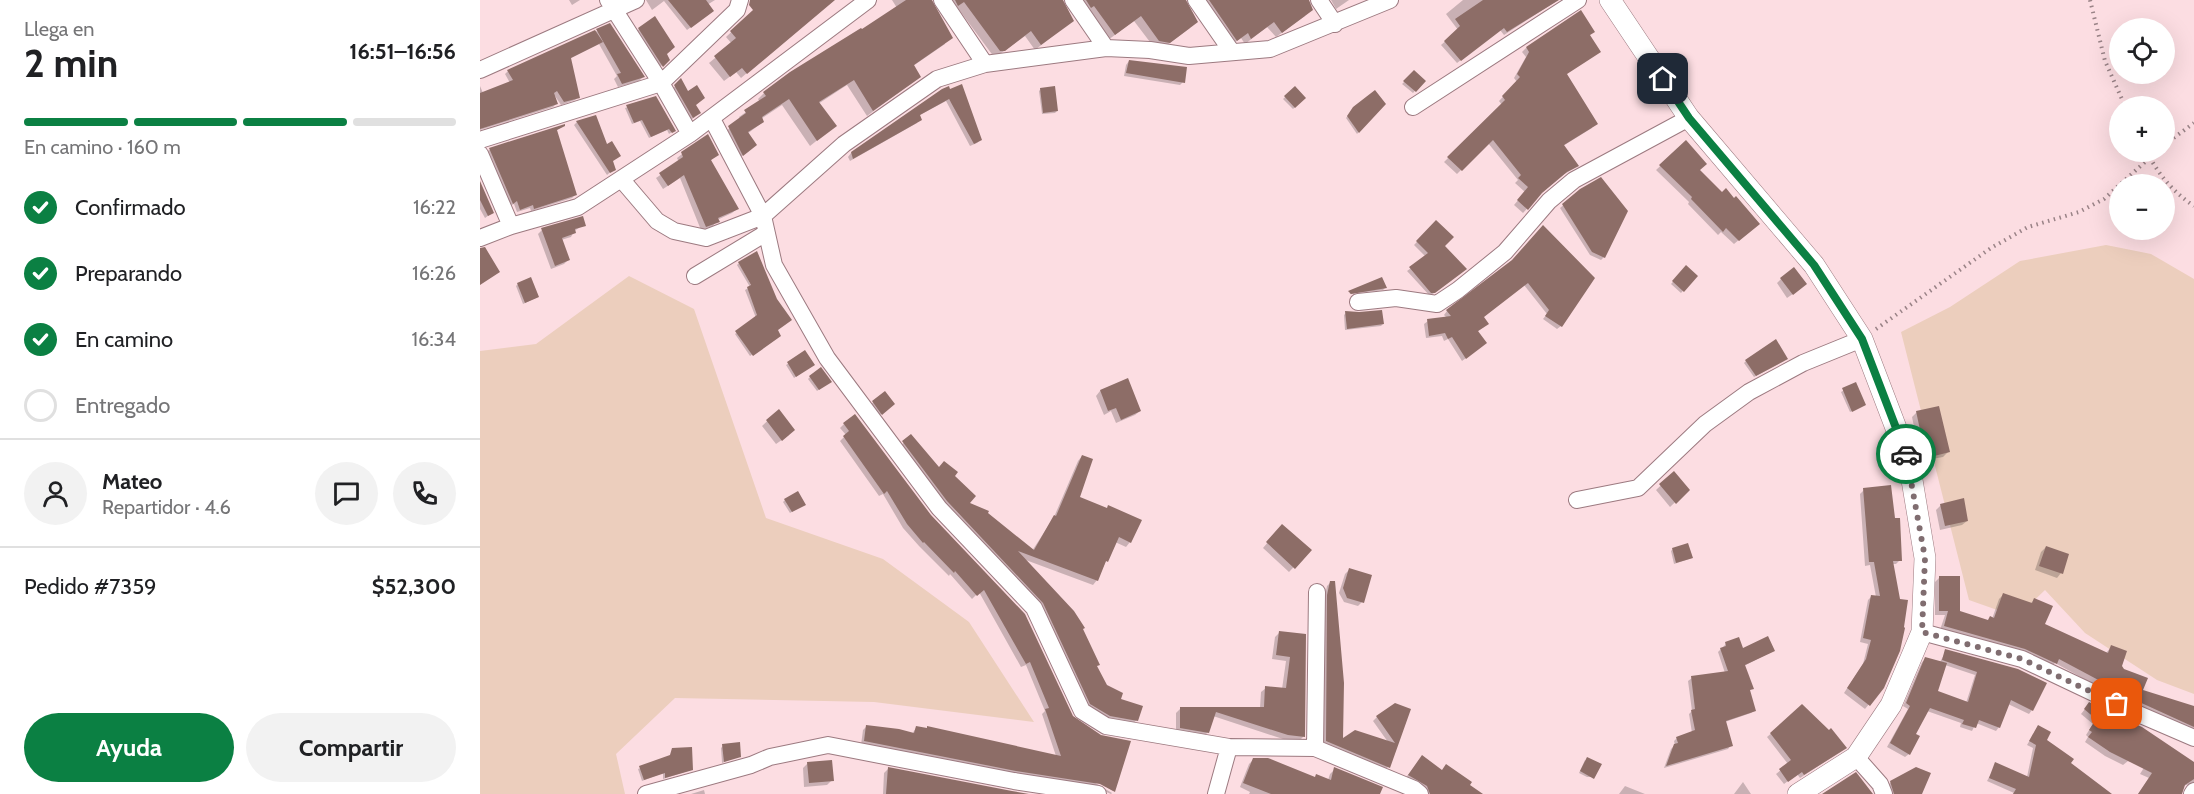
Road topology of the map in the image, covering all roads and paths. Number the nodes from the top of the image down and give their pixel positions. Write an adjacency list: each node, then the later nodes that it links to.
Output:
1 (636, 0): 12 (street)
2 (740, 0): 18 (street)
3 (868, 0): 22 (street)
4 (942, 0): 16 (street)
5 (1073, 0): 14 (street)
6 (1196, 0): 15 (street)
7 (1319, 0): 13 (street)
8 (1390, 0): 13 (street)
9 (1578, 0): 20 (street)
10 (1610, 0): 21 (street)
11 (2091, 0): 19 (path)
12 (611, 6): 17 (street); 18 (street)
13 (1335, 24): 15 (street)
14 (1106, 48): 15 (street); 16 (street)
15 (1232, 52)
16 (986, 64): 32 (street)
17 (480, 70)
18 (661, 83): 24 (street); 26 (street)
19 (2120, 96)
20 (1413, 107)
21 (1689, 118): 37 (street); 38 (street)
22 (712, 119): 24 (street); 32 (street)
23 (2194, 123): 25 (path)
24 (690, 134): 30 (street)
25 (2175, 137)
26 (480, 140)
27 (480, 154): 33 (street)
28 (2145, 162): 38 (path)
29 (2154, 162): 31 (path)
30 (622, 180): 32 (street); 33 (street)
31 (2194, 206)
32 (762, 216): 34 (street)
33 (511, 226): 35 (street)
34 (765, 233): 36 (street); 43 (street)
35 (480, 238)
36 (695, 276)
37 (1358, 302)
38 (1862, 339): 39 (street); 41 (street)
39 (1577, 500)
40 (1317, 592): 44 (street)
41 (1922, 632): 42 (street); 45 (street)
42 (2194, 738)
43 (1228, 747): 44 (street); 48 (street)
44 (1315, 748): 49 (street)
45 (1856, 757): 50 (street); 51 (street)
46 (646, 794): 47 (street)
47 (1098, 794)
48 (1216, 794)
49 (1420, 794)
50 (1798, 794)
51 (1884, 794)

